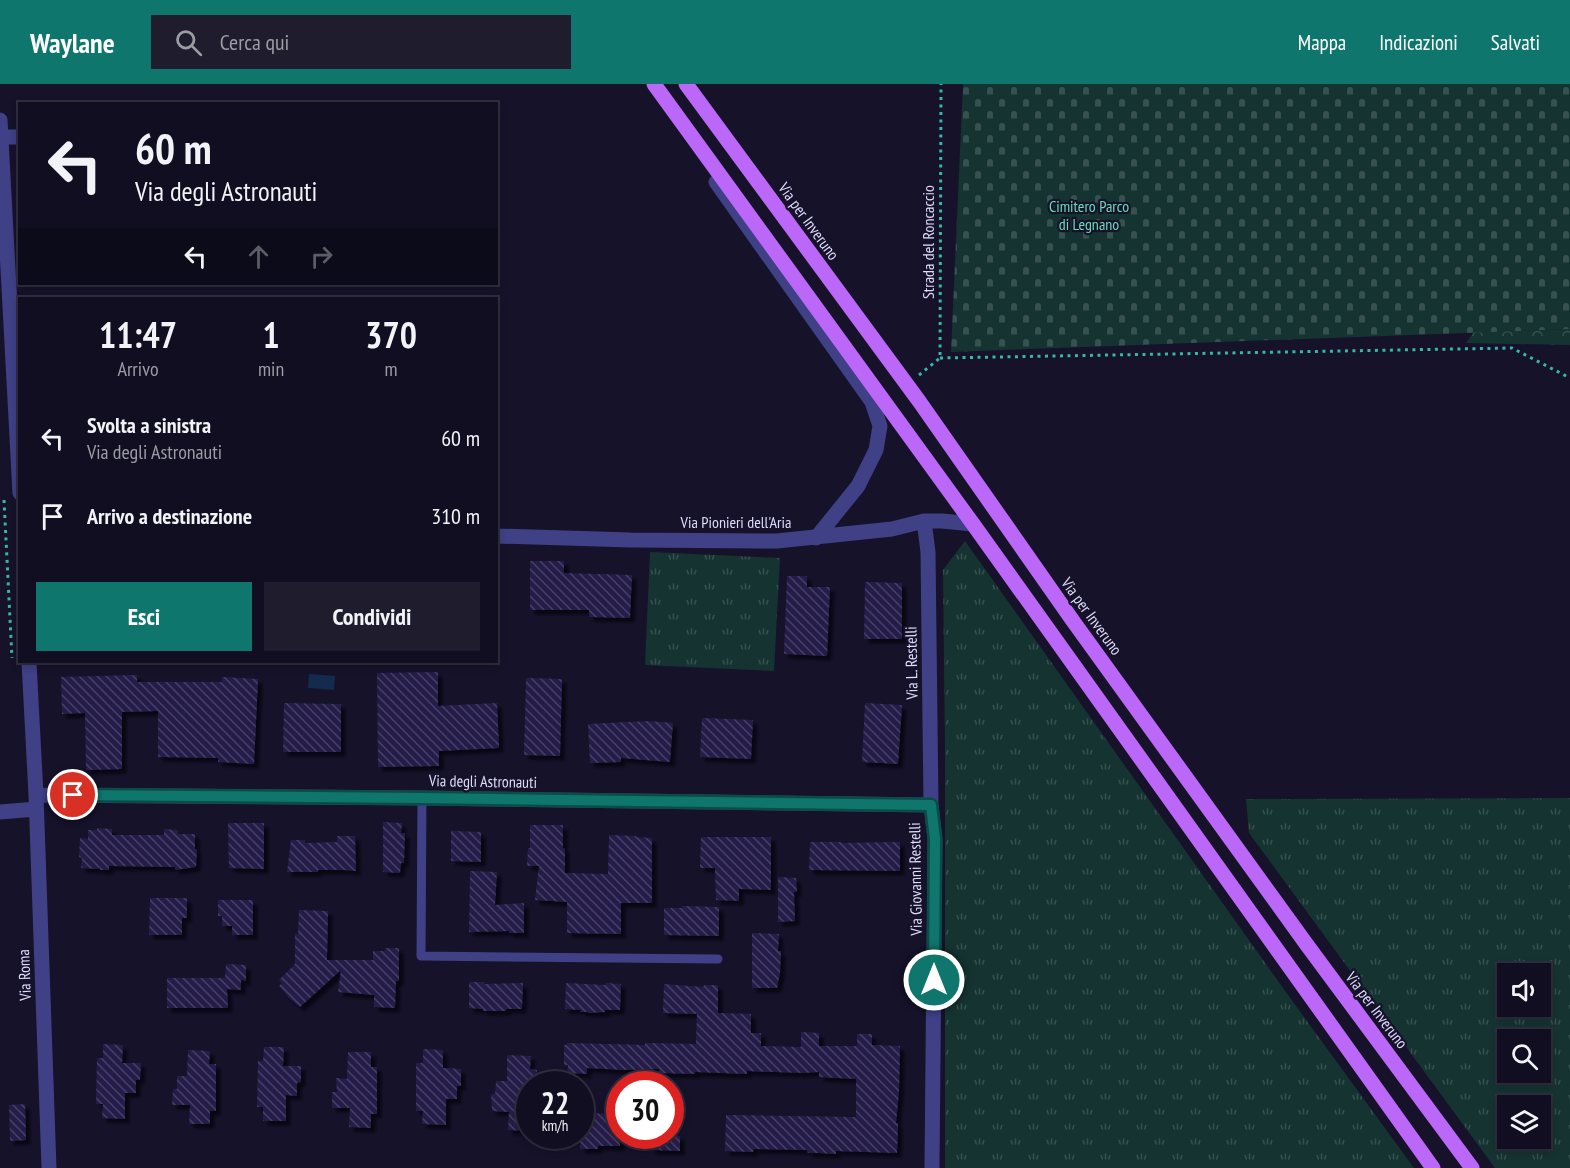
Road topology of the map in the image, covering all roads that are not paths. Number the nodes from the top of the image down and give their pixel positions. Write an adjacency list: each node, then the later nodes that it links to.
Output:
1 (654, 84): 3 (main road)
2 (686, 84): 21 (main road, Via per Inveruno)
3 (678, 117): 9 (main road); 11 (street)
4 (0, 120): 5 (street)
5 (0, 133): 6 (street); 7 (street)
6 (18, 137)
7 (18, 457)
8 (924, 521): 9 (street, Via Pionieri dell'Aria); 11 (street, Via Pionieri dell'Aria); 15 (street, Via L. Restelli)
9 (974, 524): 20 (main road)
10 (498, 536): 11 (street, Via Pionieri dell'Aria)
11 (816, 538)
12 (29, 663): 13 (street, Via Roma)
13 (36, 795): 14 (street, Via degli Astronauti); 16 (street, Via degli Astronauti); 18 (street, Via Roma)
14 (422, 798): 15 (street, Via degli Astronauti); 17 (lane)
15 (931, 805): 19 (street, Via Giovanni Restelli)
16 (0, 812)
17 (718, 959)
18 (49, 1168)
19 (932, 1168)
20 (1432, 1168)
21 (1472, 1168)

